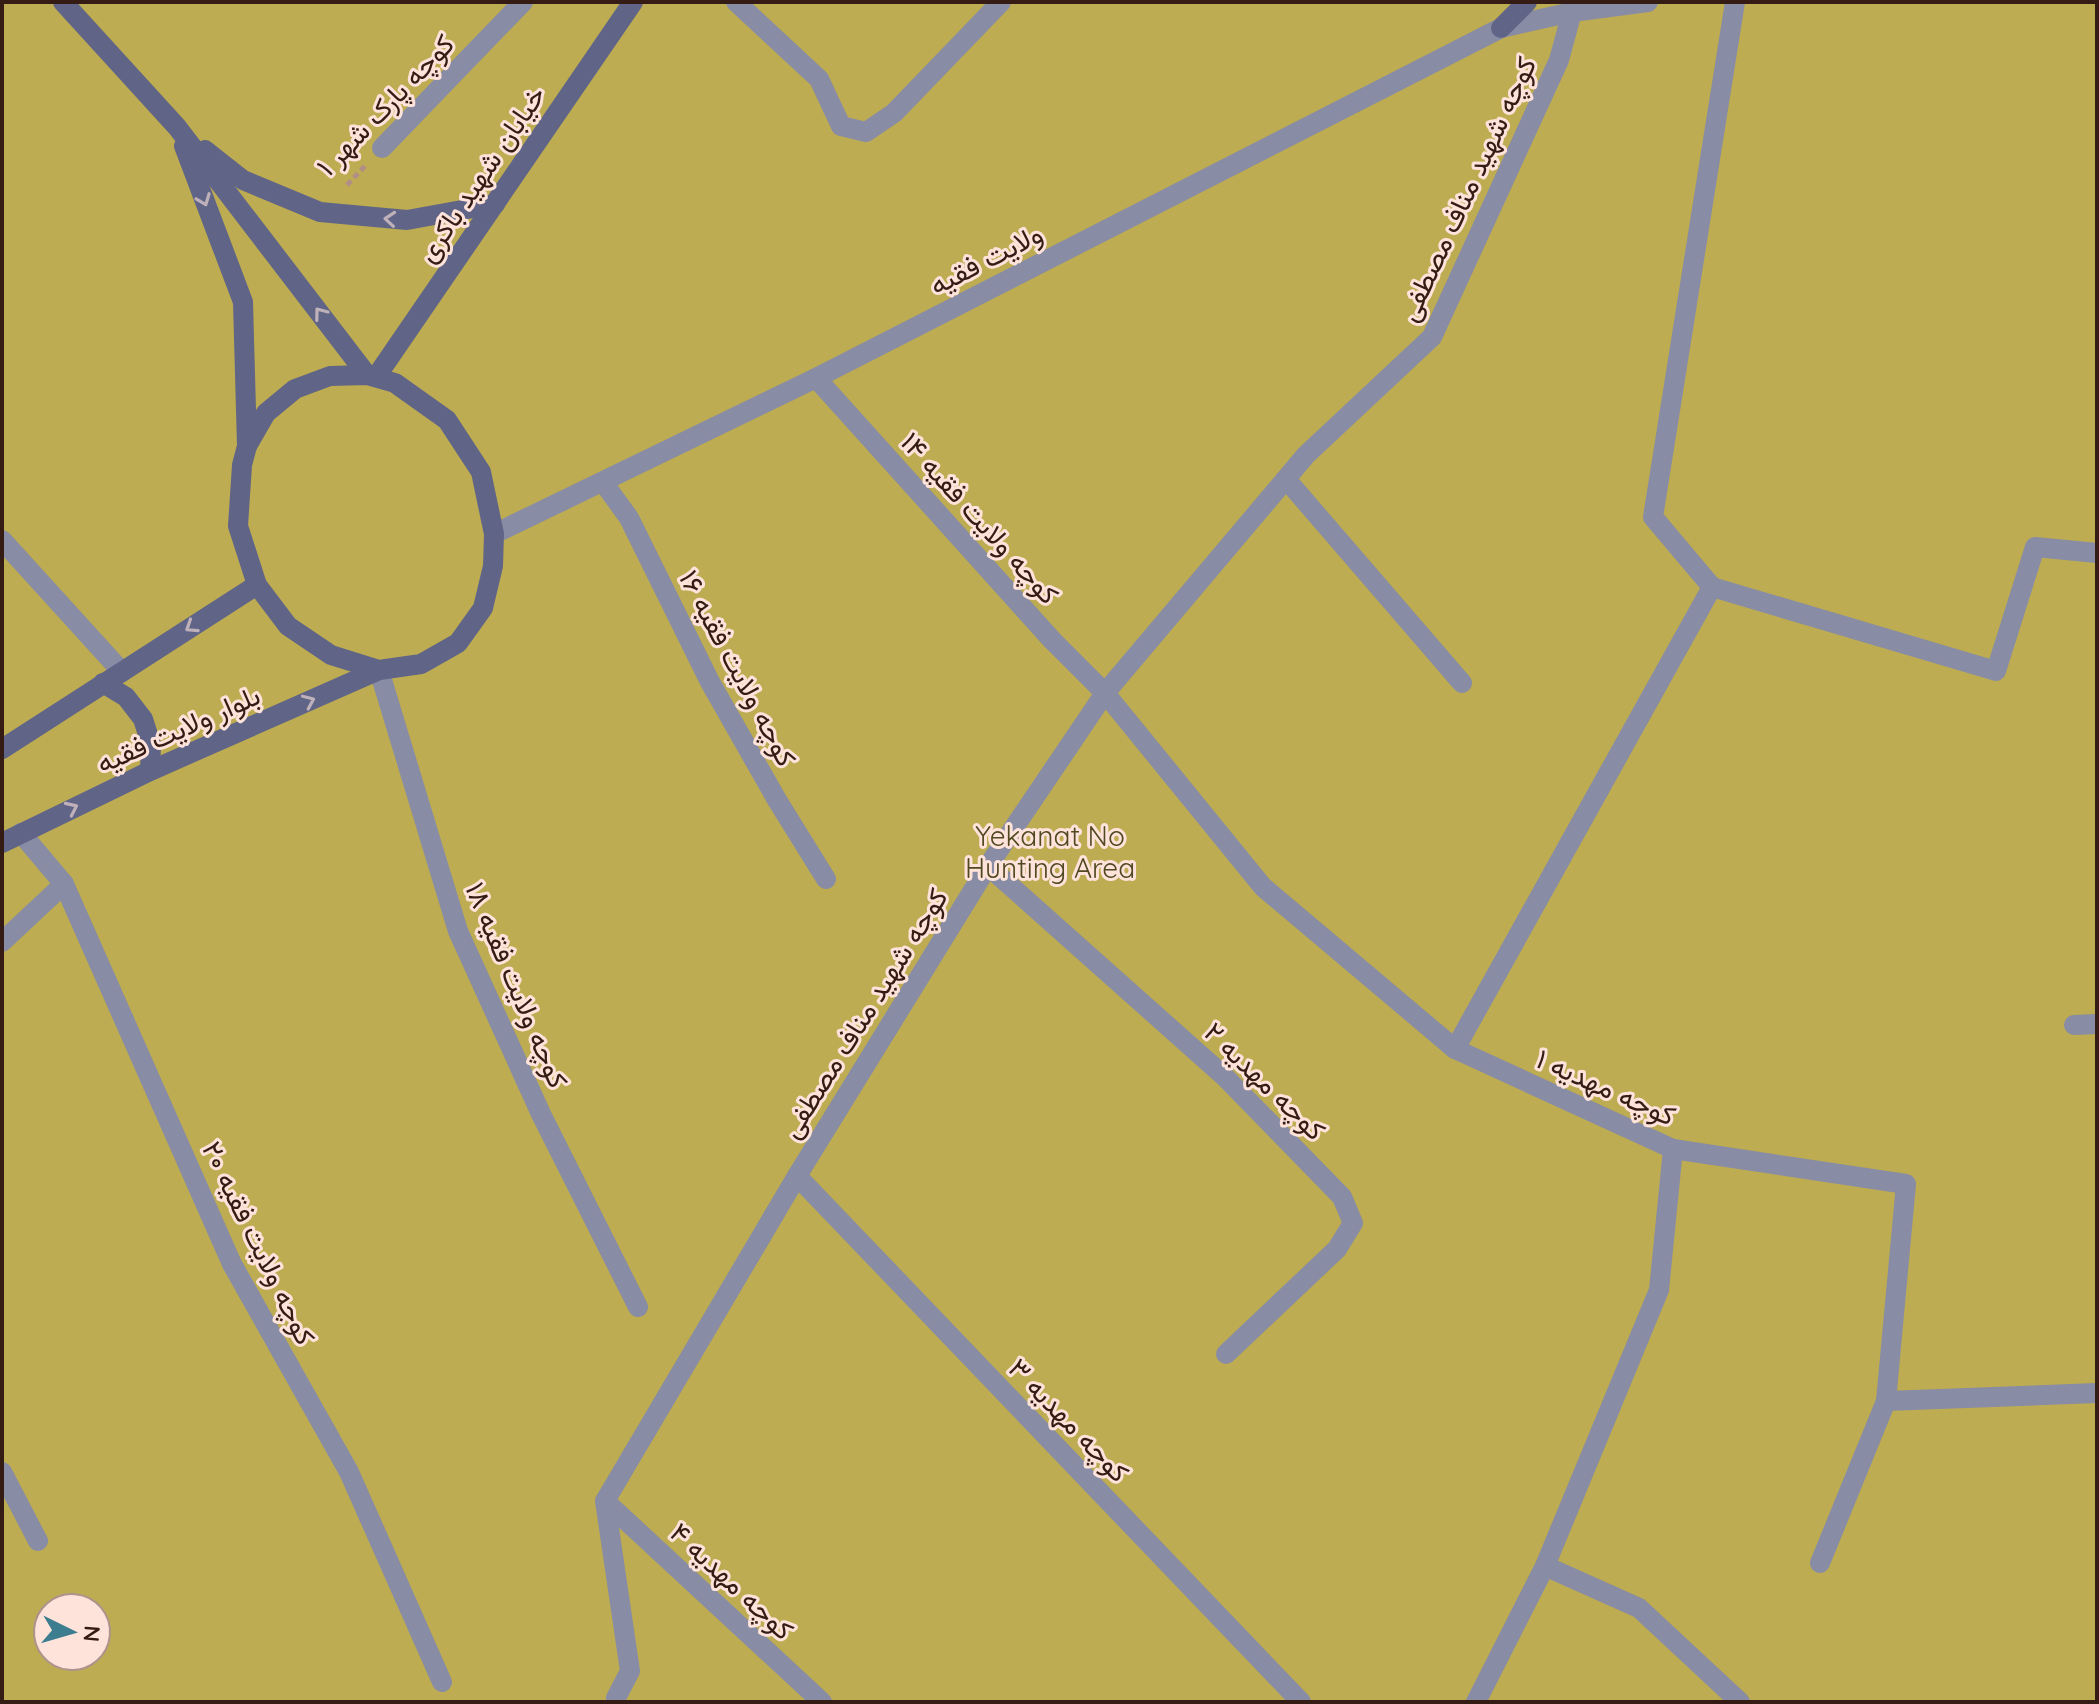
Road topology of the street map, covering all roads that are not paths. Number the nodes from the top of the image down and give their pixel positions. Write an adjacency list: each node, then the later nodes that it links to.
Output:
1 (63, 2): 11 (main road)
2 (523, 2): 12 (street, کوچه پارک شهر ۱)
3 (633, 2): 13 (main road, خیابان شهید باکری)
4 (736, 2): 5 (street)
5 (1001, 2)
6 (1527, 2): 10 (main road)
7 (1648, 2): 9 (street, ولایت فقیه)
8 (1735, 2): 23 (street)
9 (1572, 12): 10 (street, ولایت فقیه); 17 (street, کوچه شهید مناف مصطفی)
10 (1501, 28): 15 (street, ولایت فقیه)
11 (177, 127): 13 (main road, one-way to 11); 14 (main road, one-way to 11); 16 (main road, one-way to 16)
12 (382, 148)
13 (495, 204): 14 (main road, خیابان شهید باکری)
14 (372, 376): 16 (main road); 19 (main road)
15 (816, 378): 18 (street, ولایت فقیه); 28 (street, کوچه ولایت فقیه ۱۴)
16 (247, 446): 22 (main road)
17 (1286, 479): 27 (street); 28 (street, کوچه شهید مناف مصطفی)
18 (603, 482): 19 (street, ولایت فقیه); 34 (street, کوچه ولایت فقیه ۱۶)
19 (494, 534): 24 (main road)
20 (2, 540): 25 (street)
21 (2097, 553): 23 (street)
22 (257, 585): 24 (main road); 25 (main road, one-way to 25)
23 (1712, 587): 39 (street)
24 (379, 670): 30 (main road, بلوار ولایت فقیه, one-way to 24); 42 (street, کوچه ولایت فقیه ۱۸)
25 (122, 672): 26 (main road)
26 (103, 683): 29 (main road); 30 (main road)
27 (1462, 683)
28 (1105, 693): 33 (street, کوچه شهید مناف مصطفی); 39 (street, کوچه مهدیه ۱)
29 (2, 749)
30 (150, 771): 31 (main road, بلوار ولایت فقیه, one-way to 30)
31 (21, 833): 32 (main road, بلوار ولایت فقیه); 35 (street, کوچه ولایت فقیه ۲۰)
32 (2, 843)
33 (988, 866): 41 (street, کوچه شهید مناف مصطفی); 43 (street, کوچه مهدیه ۲)
34 (826, 879)
35 (64, 884): 36 (street); 51 (street, کوچه ولایت فقیه ۲۰)
36 (2, 942)
37 (2097, 1024): 38 (street)
38 (2074, 1025)
39 (1455, 1049): 40 (street, کوچه مهدیه ۱)
40 (1673, 1149): 45 (street, کوچه مهدیه ۱); 50 (street)
41 (797, 1176): 47 (street, کوچه شهید مناف مصطفی); 54 (street, کوچه مهدیه ۳)
42 (638, 1307)
43 (1226, 1354)
44 (2097, 1393): 45 (street)
45 (1886, 1401): 49 (street)
46 (2, 1472): 48 (street)
47 (605, 1501): 52 (street); 53 (street, کوچه مهدیه ۴)
48 (38, 1541)
49 (1820, 1563)
50 (1545, 1566): 55 (street); 56 (street)
51 (442, 1682)
52 (617, 1701)
53 (822, 1702)
54 (1301, 1702)
55 (1476, 1702)
56 (1740, 1702)

